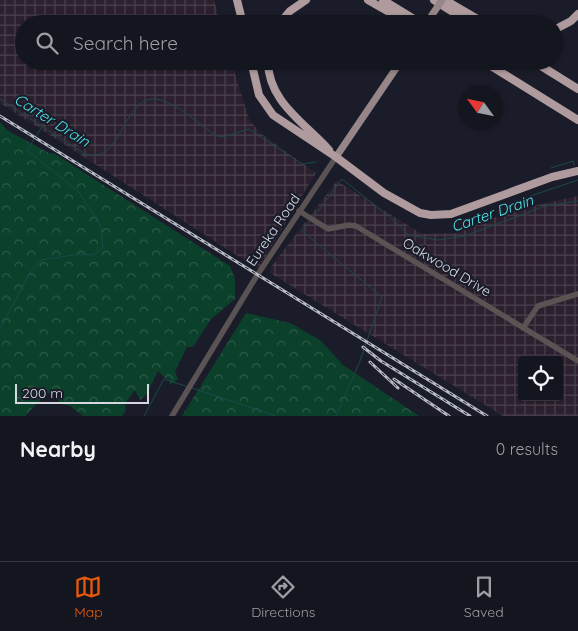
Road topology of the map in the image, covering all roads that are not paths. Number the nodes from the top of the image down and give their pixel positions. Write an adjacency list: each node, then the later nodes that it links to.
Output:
1 (237, 0): 8 (highway)
2 (306, 0): 9 (highway)
3 (368, 0): 10 (highway)
4 (383, 0): 11 (highway)
5 (434, 0): 13 (highway)
6 (444, 0): 12 (main road, bridge); 14 (highway)
7 (578, 14): 15 (highway)
8 (241, 15)
9 (287, 15)
10 (394, 15)
11 (407, 15)
12 (433, 15)
13 (458, 15)
14 (470, 15)
15 (563, 25)
16 (253, 70): 23 (highway)
17 (269, 70): 23 (highway)
18 (395, 70): 23 (main road, Eureka Road)
19 (496, 70): 22 (highway)
20 (547, 70): 21 (highway)
21 (578, 89)
22 (578, 120)
23 (336, 157): 24 (highway); 25 (street, Eureka Road)
24 (578, 171)
25 (300, 211): 27 (street, Oakwood Drive); 29 (street, Eureka Road)
26 (578, 294): 27 (street)
27 (523, 328): 28 (street, Oakwood Drive)
28 (578, 361)
29 (172, 416)

